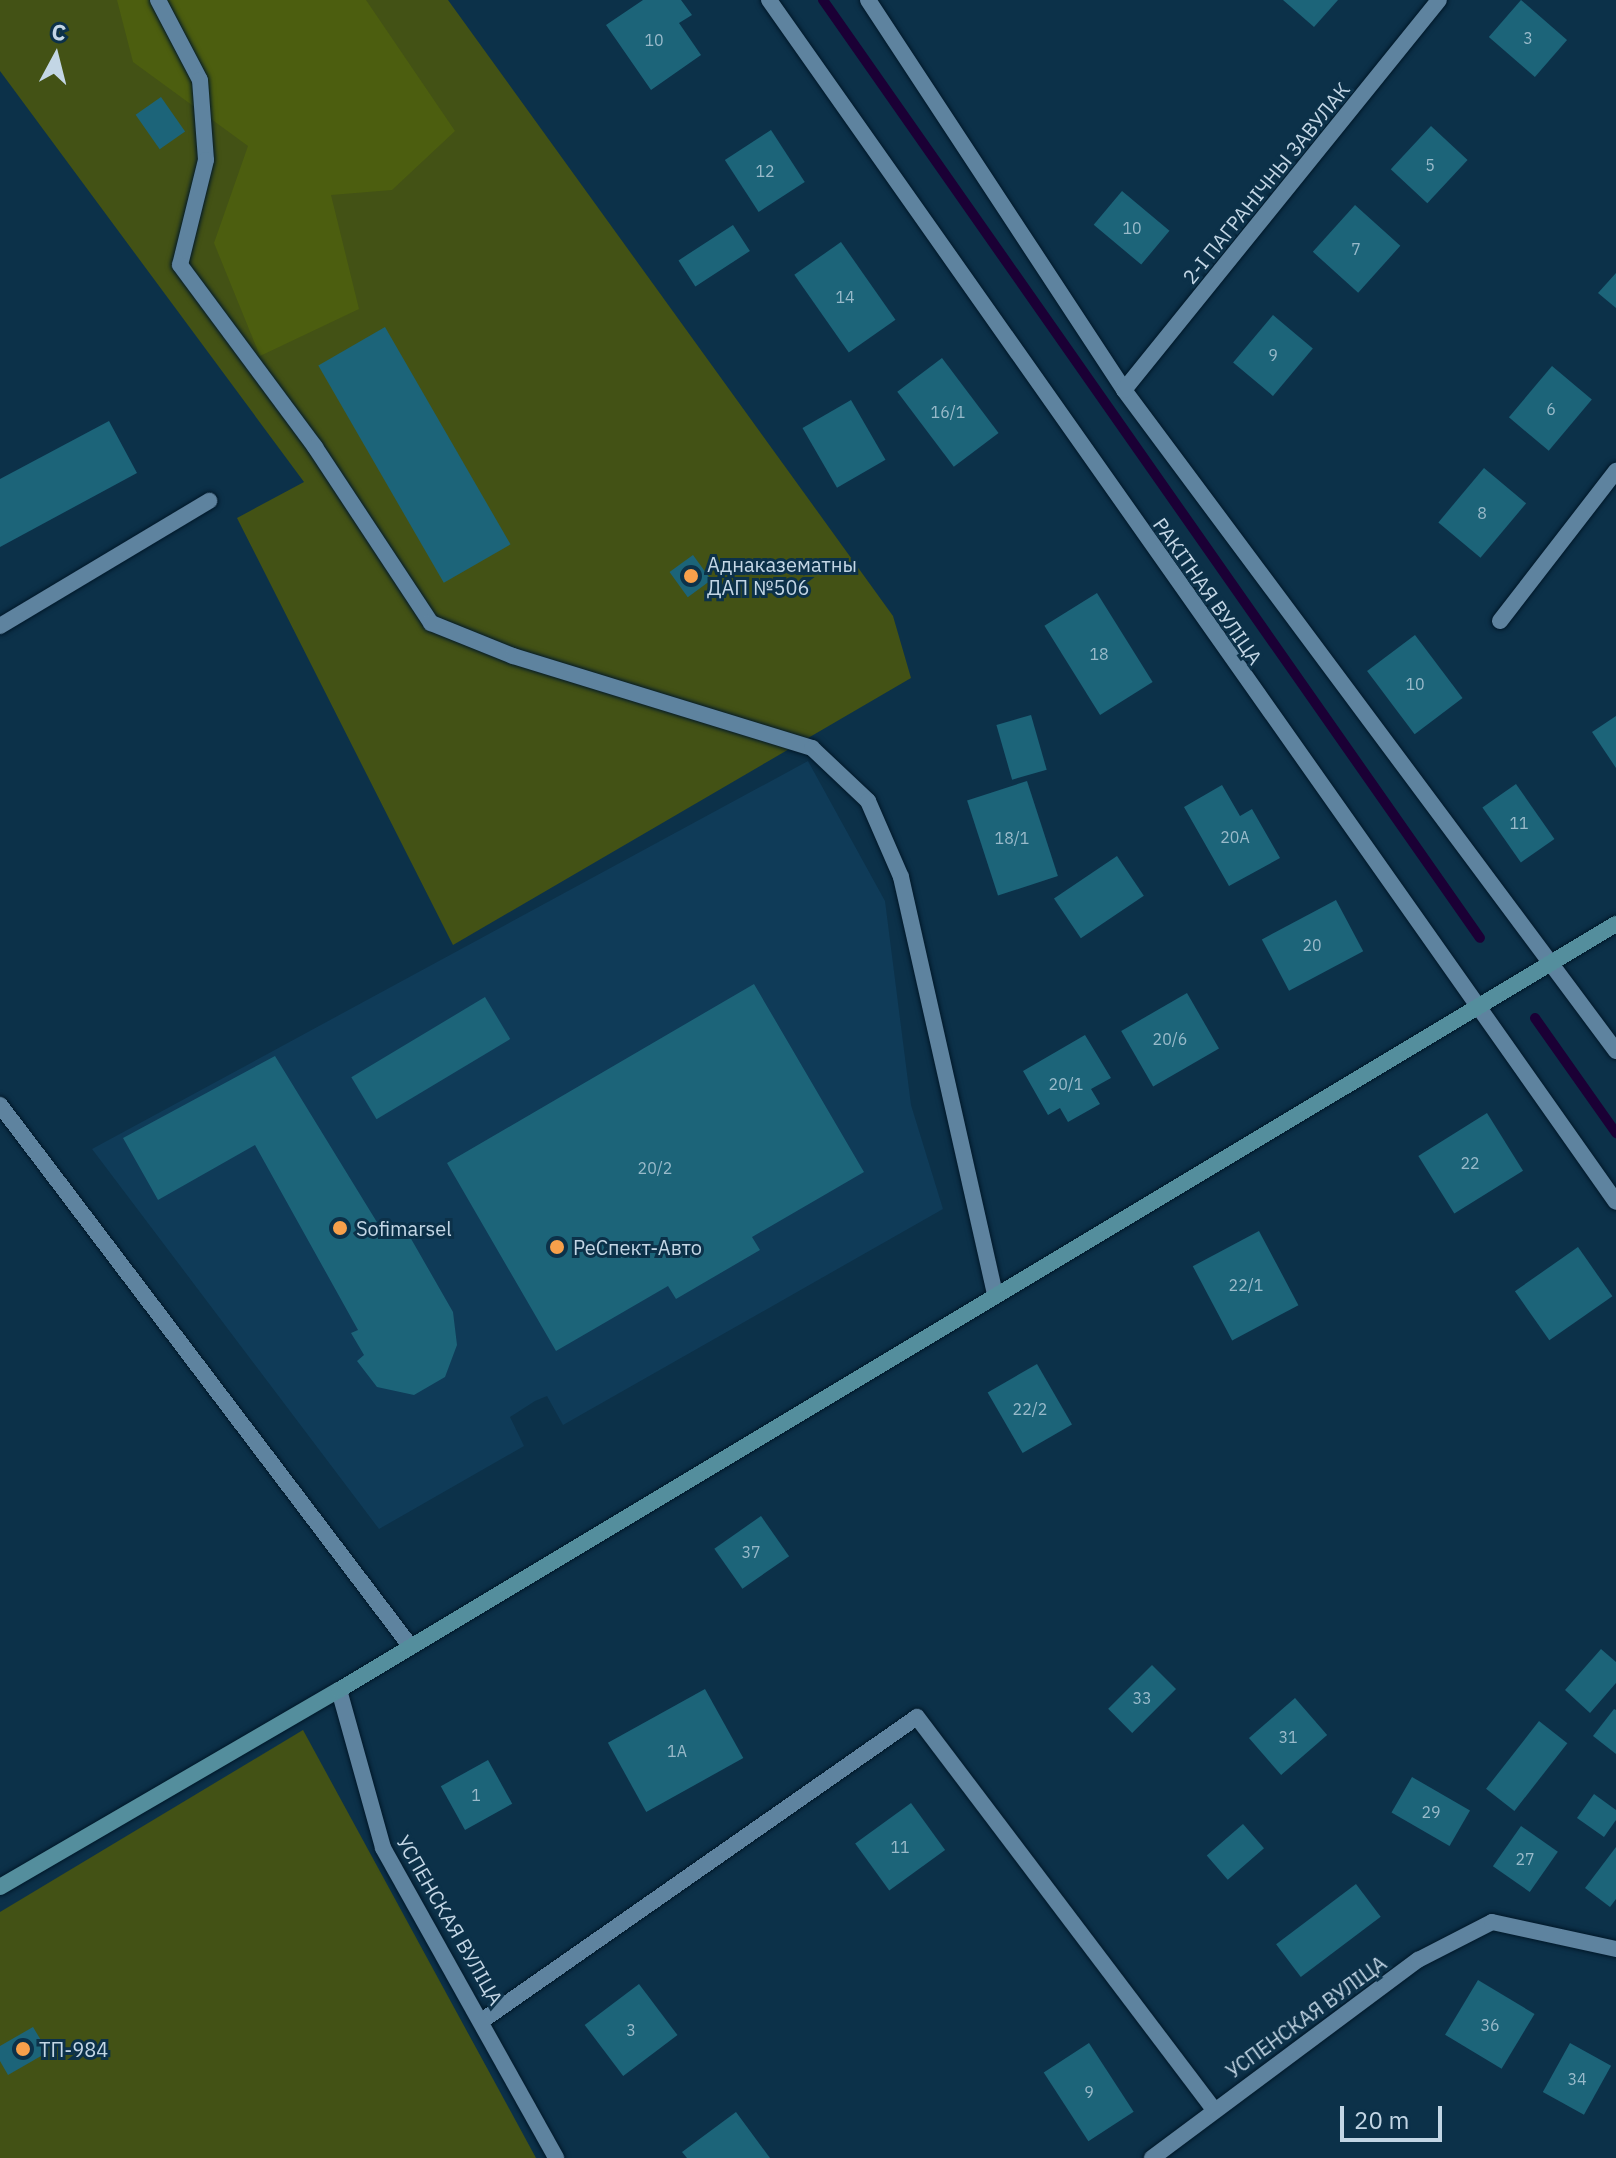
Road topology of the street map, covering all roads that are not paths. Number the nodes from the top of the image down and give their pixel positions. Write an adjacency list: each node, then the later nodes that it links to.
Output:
1 (158, 0): 16 (street)
2 (769, 0): 12 (street, РАКІТНАЯ ВУЛІЦА)
3 (868, 0): 5 (street)
4 (1439, 0): 5 (street, 2-І ПАГРАНІЧНЫ ЗАВУЛАК)
5 (1124, 390): 11 (street)
6 (1616, 471): 8 (street)
7 (209, 501): 9 (street)
8 (1500, 621)
9 (0, 626)
10 (1616, 924): 11 (street)
11 (1553, 960): 12 (street); 13 (street)
12 (1476, 1007): 15 (street, РАКІТНАЯ ВУЛІЦА); 16 (street)
13 (1616, 1051)
14 (0, 1105): 17 (street)
15 (1616, 1202)
16 (995, 1295): 17 (street)
17 (411, 1647): 18 (street)
18 (339, 1690): 19 (street); 21 (street, УСПЕНСКАЯ ВУЛІЦА)
19 (0, 1887)
20 (1616, 1949): 22 (street, УСПЕНСКАЯ ВУЛІЦА)
21 (483, 2020): 22 (street); 23 (street, УСПЕНСКАЯ ВУЛІЦА)
22 (1213, 2108): 24 (street, УСПЕНСКАЯ ВУЛІЦА)
23 (556, 2158)
24 (1152, 2158)

